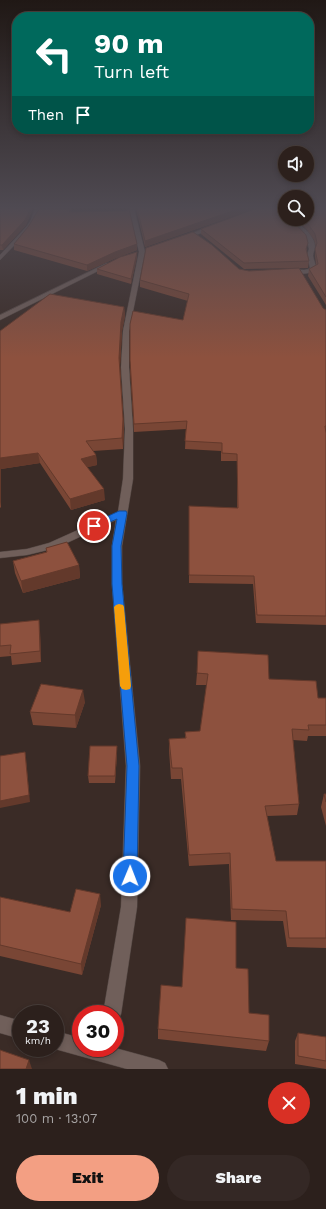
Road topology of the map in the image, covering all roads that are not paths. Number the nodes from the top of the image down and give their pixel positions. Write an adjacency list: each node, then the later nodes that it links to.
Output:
1 (141, 258): 8 (street)
2 (311, 258): 5 (street)
3 (118, 260): 7 (street)
4 (283, 271): 5 (street)
5 (306, 272): 6 (street)
6 (307, 281)
7 (0, 318)
8 (123, 513): 9 (street); 10 (street)
9 (0, 555)
10 (113, 1005)
11 (0, 1024): 12 (street)
12 (12, 1027)
13 (124, 1057): 14 (street)
14 (159, 1069)

